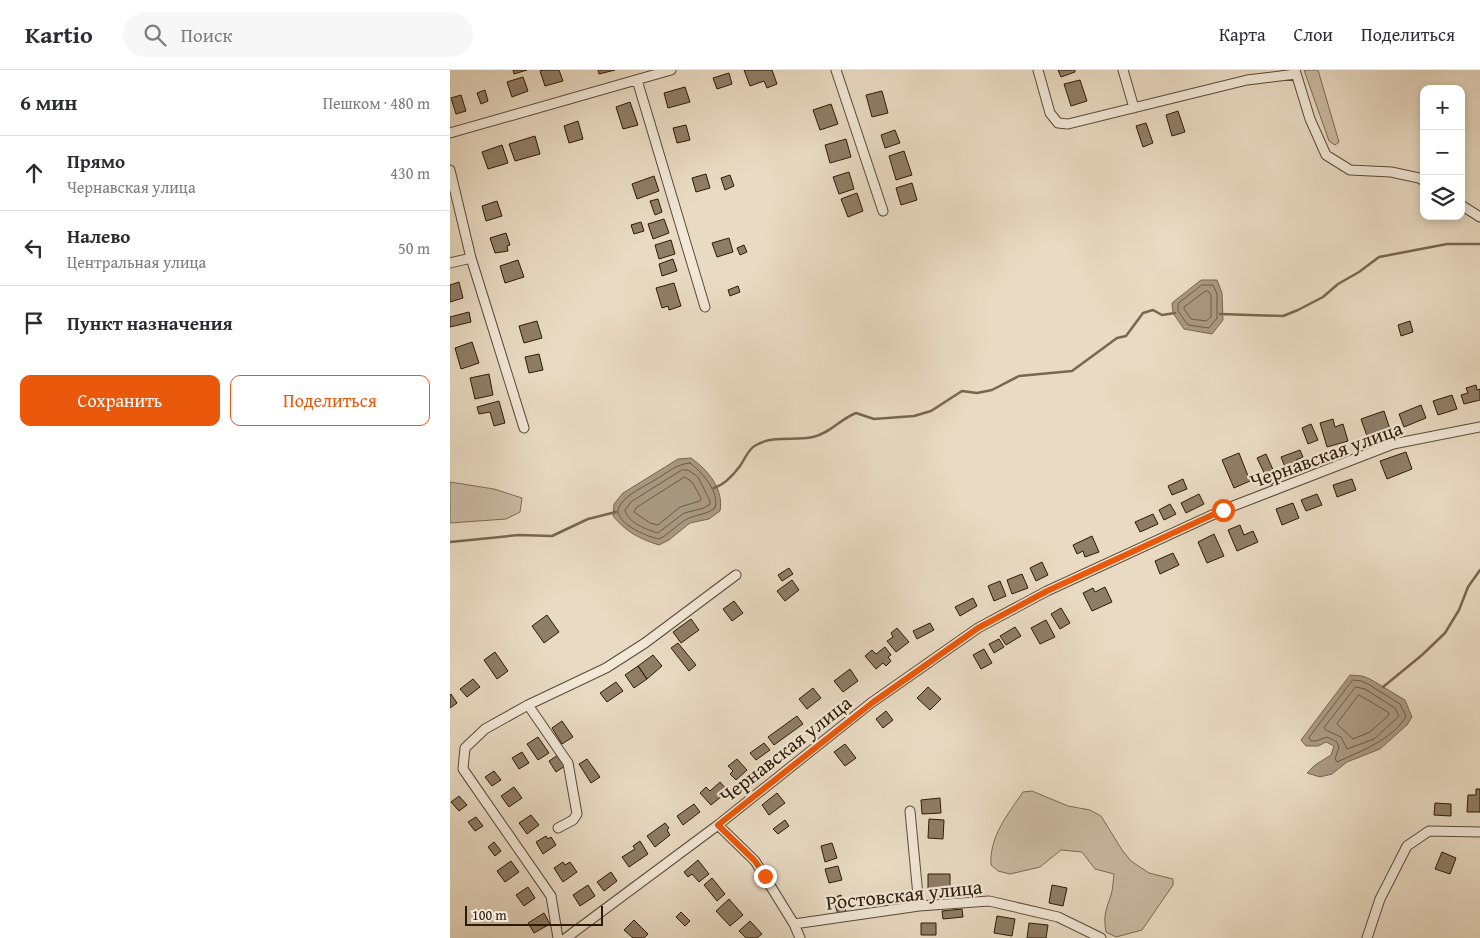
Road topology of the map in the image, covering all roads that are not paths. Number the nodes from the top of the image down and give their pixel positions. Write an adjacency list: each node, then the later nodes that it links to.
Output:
1 (671, 70): 6 (street)
2 (836, 70): 12 (street)
3 (1038, 70): 7 (street)
4 (1124, 70): 7 (street)
5 (1295, 72): 7 (street); 10 (street)
6 (637, 80): 8 (street); 16 (street)
7 (1134, 108)
8 (450, 133)
9 (450, 170): 14 (street)
10 (1420, 178)
11 (1465, 208): 13 (street)
12 (883, 211)
13 (1480, 217)
14 (472, 258): 15 (street); 17 (street)
15 (450, 263)
16 (705, 307)
17 (524, 428)
18 (1480, 428): 22 (street, Чернавская улица)
19 (736, 575): 20 (street)
20 (528, 706): 23 (street); 27 (street)
21 (910, 811): 25 (street)
22 (718, 825): 26 (street); 28 (street, Чернавская улица)
23 (558, 828)
24 (1480, 832): 31 (street)
25 (918, 906): 26 (street, Ростовская улица); 30 (street, Ростовская улица)
26 (794, 924): 29 (street)
27 (558, 938)
28 (566, 938)
29 (800, 938)
30 (1101, 938)
31 (1366, 938)

